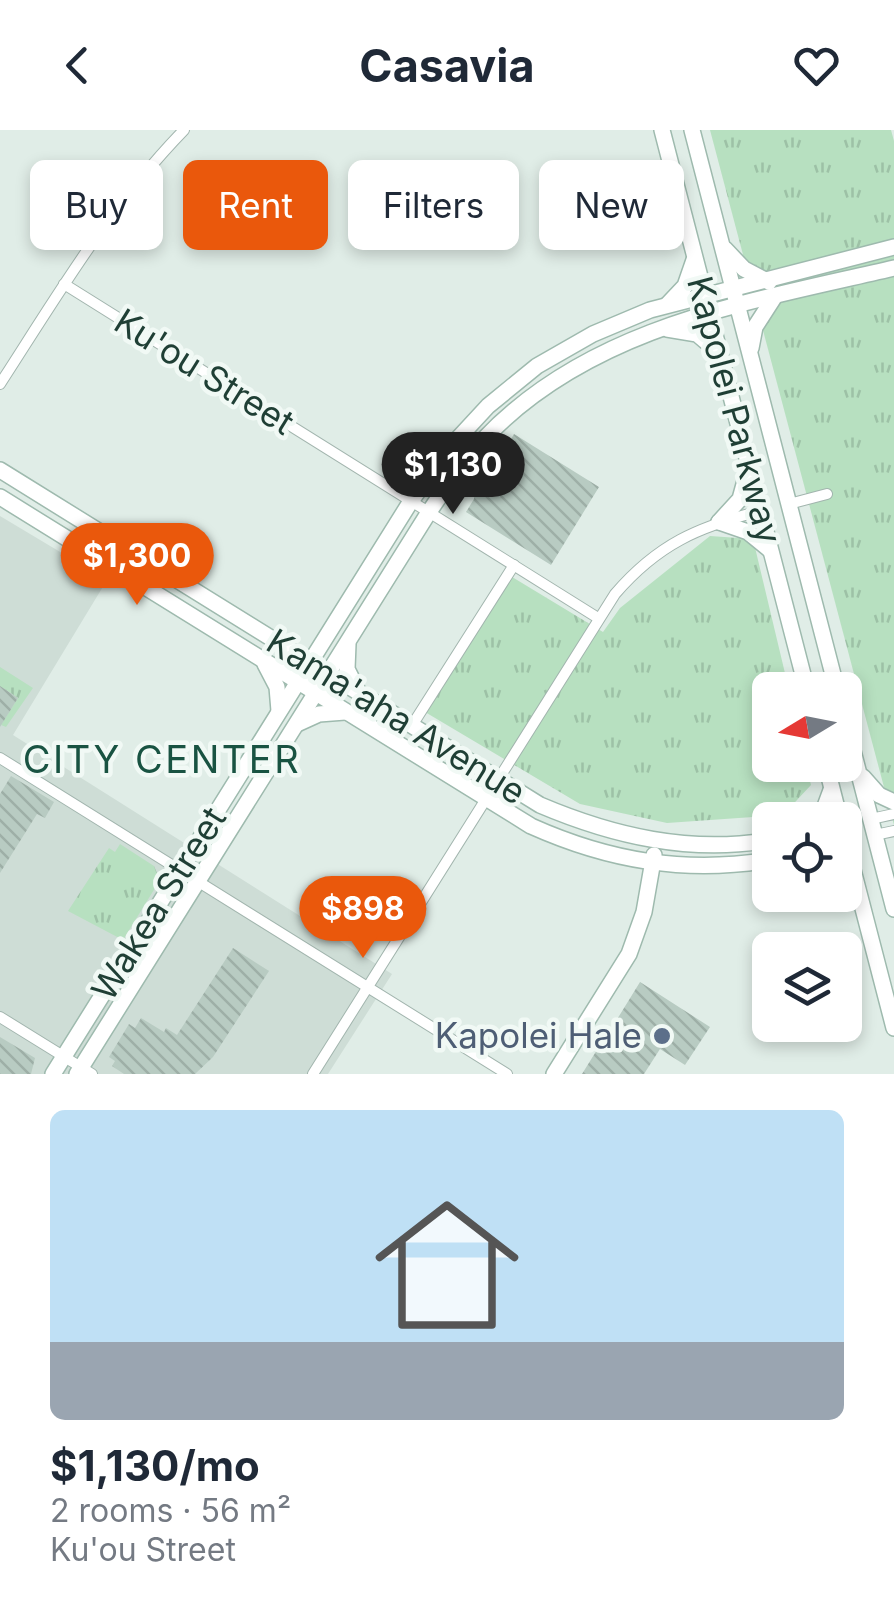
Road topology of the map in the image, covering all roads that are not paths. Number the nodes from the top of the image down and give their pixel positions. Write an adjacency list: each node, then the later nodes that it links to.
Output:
1 (184, 130): 8 (street)
2 (662, 130): 6 (street, Kapolei Parkway)
3 (692, 130): 4 (street, Kapolei Parkway)
4 (723, 246): 9 (street); 11 (street, Kapolei Parkway)
5 (894, 247): 9 (street, Wakea Street)
6 (694, 258): 10 (street, Kapolei Parkway); 12 (street)
7 (894, 268): 9 (street, Wakea Street)
8 (64, 284): 17 (street); 22 (street, Ku'ou Street)
9 (774, 288): 11 (street, Wakea Street); 15 (street)
10 (704, 297): 11 (street, Wakea Street); 12 (street, Wakea Street); 13 (street, Kapolei Parkway)
11 (736, 298): 13 (street, Wakea Street); 15 (street, Kapolei Parkway)
12 (665, 306): 22 (street, Wakea Street)
13 (709, 314): 14 (street, Wakea Street); 16 (street, Kapolei Parkway)
14 (663, 328): 16 (street); 25 (street, Wakea Street)
15 (750, 352): 23 (street, Kapolei Parkway)
16 (719, 354): 18 (street, Kapolei Parkway)
17 (0, 384)
18 (748, 466): 24 (street, Kapolei Parkway); 26 (street)
19 (0, 470): 32 (street, Kama'aha Avenue)
20 (827, 494): 23 (street)
21 (0, 497): 33 (street, Kama'aha Avenue)
22 (411, 501): 25 (street, Ku'ou Street); 30 (street, Wakea Street)
23 (789, 504): 24 (street); 36 (street, Kapolei Parkway)
24 (760, 511): 26 (street); 27 (street, Kapolei Parkway)
25 (429, 512): 28 (street, Ku'ou Street); 31 (street, Wakea Street)
26 (719, 522): 27 (street); 29 (street)
27 (770, 550): 35 (street, Kapolei Parkway)
28 (514, 565): 29 (street, Ku'ou Street); 44 (street)
29 (598, 618): 48 (street)
30 (329, 631): 32 (street); 34 (street, Wakea Street)
31 (349, 639): 37 (street, Wakea Street); 40 (street)
32 (280, 646): 34 (street, Kama'aha Avenue)
33 (263, 660): 38 (street, Kama'aha Avenue); 41 (street)
34 (309, 664): 37 (street, Kama'aha Avenue); 38 (street, Wakea Street)
35 (801, 672)
36 (832, 672)
37 (327, 675): 39 (street, Wakea Street); 40 (street, Kama'aha Avenue)
38 (297, 682): 39 (street, Kama'aha Avenue); 41 (street, Wakea Street)
39 (316, 693): 42 (street, Kama'aha Avenue); 43 (street, Wakea Street)
40 (361, 696): 44 (street, Kama'aha Avenue)
41 (279, 712): 66 (street, Wakea Street)
42 (346, 712): 43 (street); 52 (street, Kama'aha Avenue)
43 (297, 724): 68 (street, Wakea Street)
44 (411, 726): 48 (street, Kama'aha Avenue)
45 (4, 760): 46 (street); 66 (street)
46 (0, 774)
47 (862, 776): 55 (street)
48 (497, 781): 52 (street); 61 (street, Kama'aha Avenue)
49 (831, 782): 51 (street)
50 (861, 782): 58 (street)
51 (832, 786): 53 (street); 54 (street)
52 (485, 800): 65 (street, Kama'aha Avenue); 71 (street)
53 (828, 802)
54 (837, 802)
55 (894, 802)
56 (894, 814): 58 (street)
57 (862, 825): 58 (street)
58 (873, 827): 59 (street); 60 (street); 67 (street)
59 (894, 831)
60 (862, 832)
61 (656, 841): 62 (street, Kama'aha Avenue); 65 (street)
62 (752, 842)
63 (894, 850): 67 (street)
64 (752, 862): 65 (street, Kama'aha Avenue)
65 (652, 864): 79 (street)
66 (181, 869): 68 (street); 74 (street, Wakea Street)
67 (886, 879): 70 (street)
68 (198, 881): 71 (street); 75 (street, Wakea Street)
69 (862, 903): 73 (street)
70 (894, 908)
71 (368, 987): 77 (street); 78 (street)
72 (0, 1017): 74 (street)
73 (894, 1028)
74 (64, 1056): 75 (street); 76 (street, Wakea Street)
75 (84, 1072)
76 (53, 1074)
77 (314, 1074)
78 (507, 1074)
79 (554, 1074)

